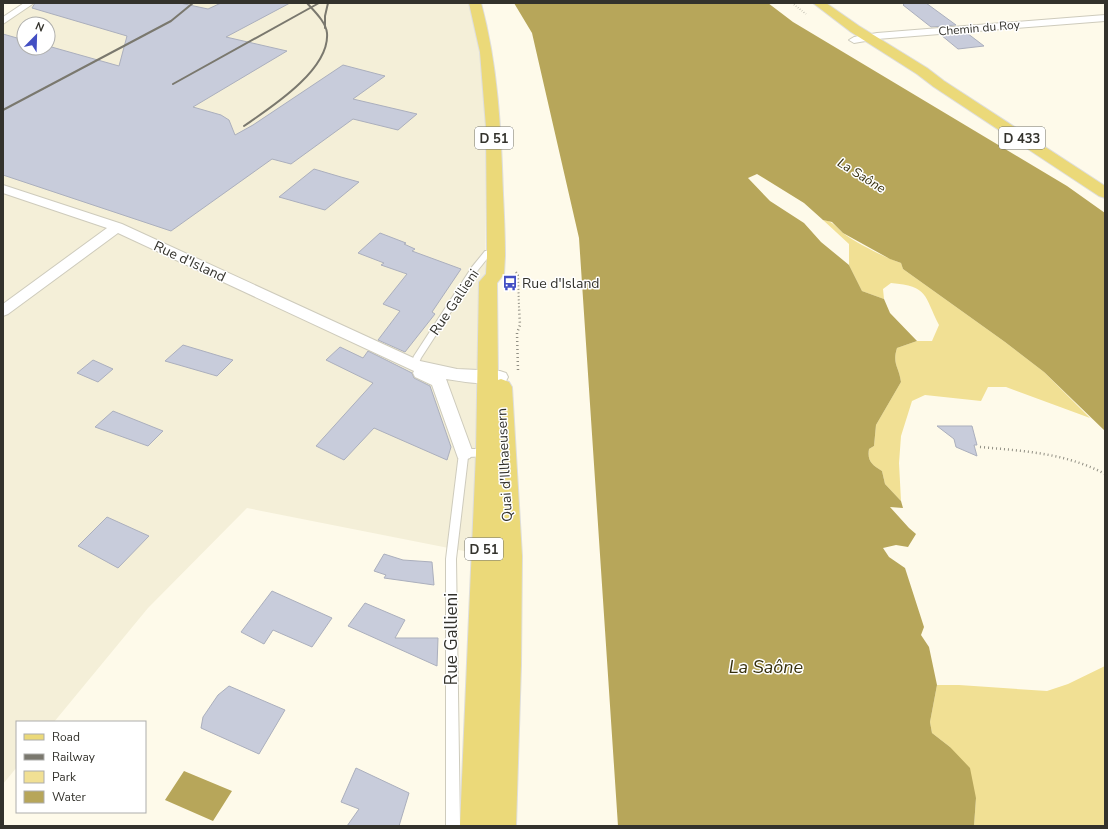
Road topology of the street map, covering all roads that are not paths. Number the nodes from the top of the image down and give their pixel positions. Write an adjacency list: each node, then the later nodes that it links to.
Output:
1 (30, 3): 5 (street)
2 (475, 3): 12 (main road, Quai d'Illhaeusern / D 51)
3 (814, 5): 6 (main road, D 433); 7 (main road, D 433)
4 (1105, 18): 6 (street, Chemin du Roy)
5 (3, 21)
6 (868, 38): 7 (street, Chemin du Roy); 8 (main road, D 433)
7 (854, 40): 8 (main road, D 433)
8 (939, 84): 10 (main road, D 433)
9 (3, 189): 11 (street, Rue d'Island)
10 (1105, 193)
11 (117, 228): 13 (street); 14 (street, Rue d'Island)
12 (495, 264): 14 (lane, Rue Gallieni); 15 (main road, Quai d'Illhaeusern / D 51)
13 (3, 311)
14 (416, 361): 15 (street, Rue d'Island); 16 (street, Rue Gallieni)
15 (494, 377): 16 (main road, Quai d'Illhaeusern / D 51)
16 (485, 453): 17 (lane, Rue Gallieni); 18 (main road, Quai d'Illhaeusern / D 51); 19 (main road, Quai d'Illhaeusern / D 51)
17 (453, 826)
18 (476, 826)
19 (500, 826)

